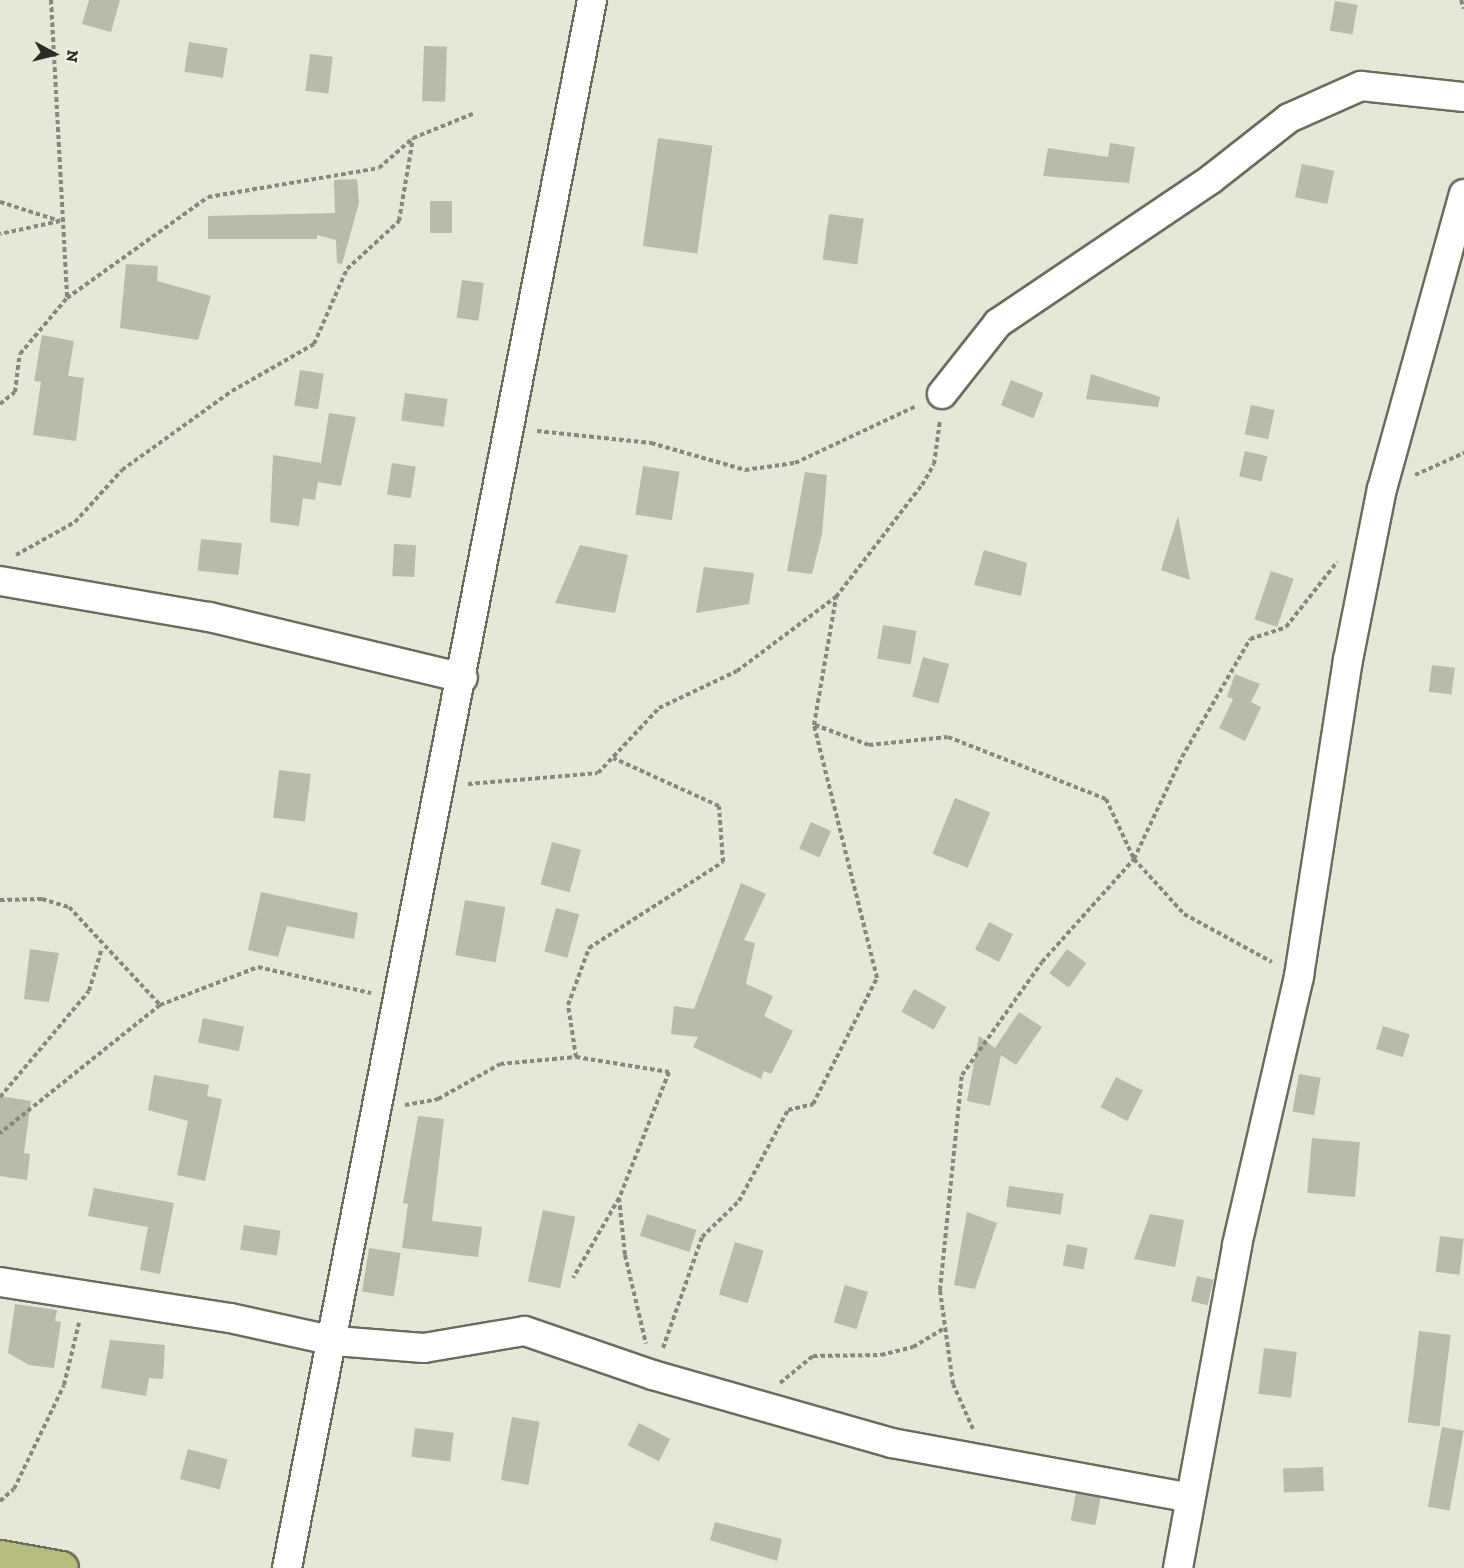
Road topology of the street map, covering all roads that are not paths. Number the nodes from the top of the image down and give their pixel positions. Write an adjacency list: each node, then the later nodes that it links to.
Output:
1 (592, 0): 6 (street)
2 (1464, 97): 4 (street)
3 (1464, 194): 11 (street)
4 (942, 394)
5 (5, 570): 6 (street)
6 (463, 678): 10 (street)
7 (0, 1262): 9 (street)
8 (0, 1282): 9 (street)
9 (41, 1289): 10 (street)
10 (335, 1341): 11 (street); 14 (street)
11 (1187, 1497): 15 (street)
12 (0, 1557): 13 (main road)
13 (61, 1568)
14 (287, 1568)
15 (1178, 1568)

